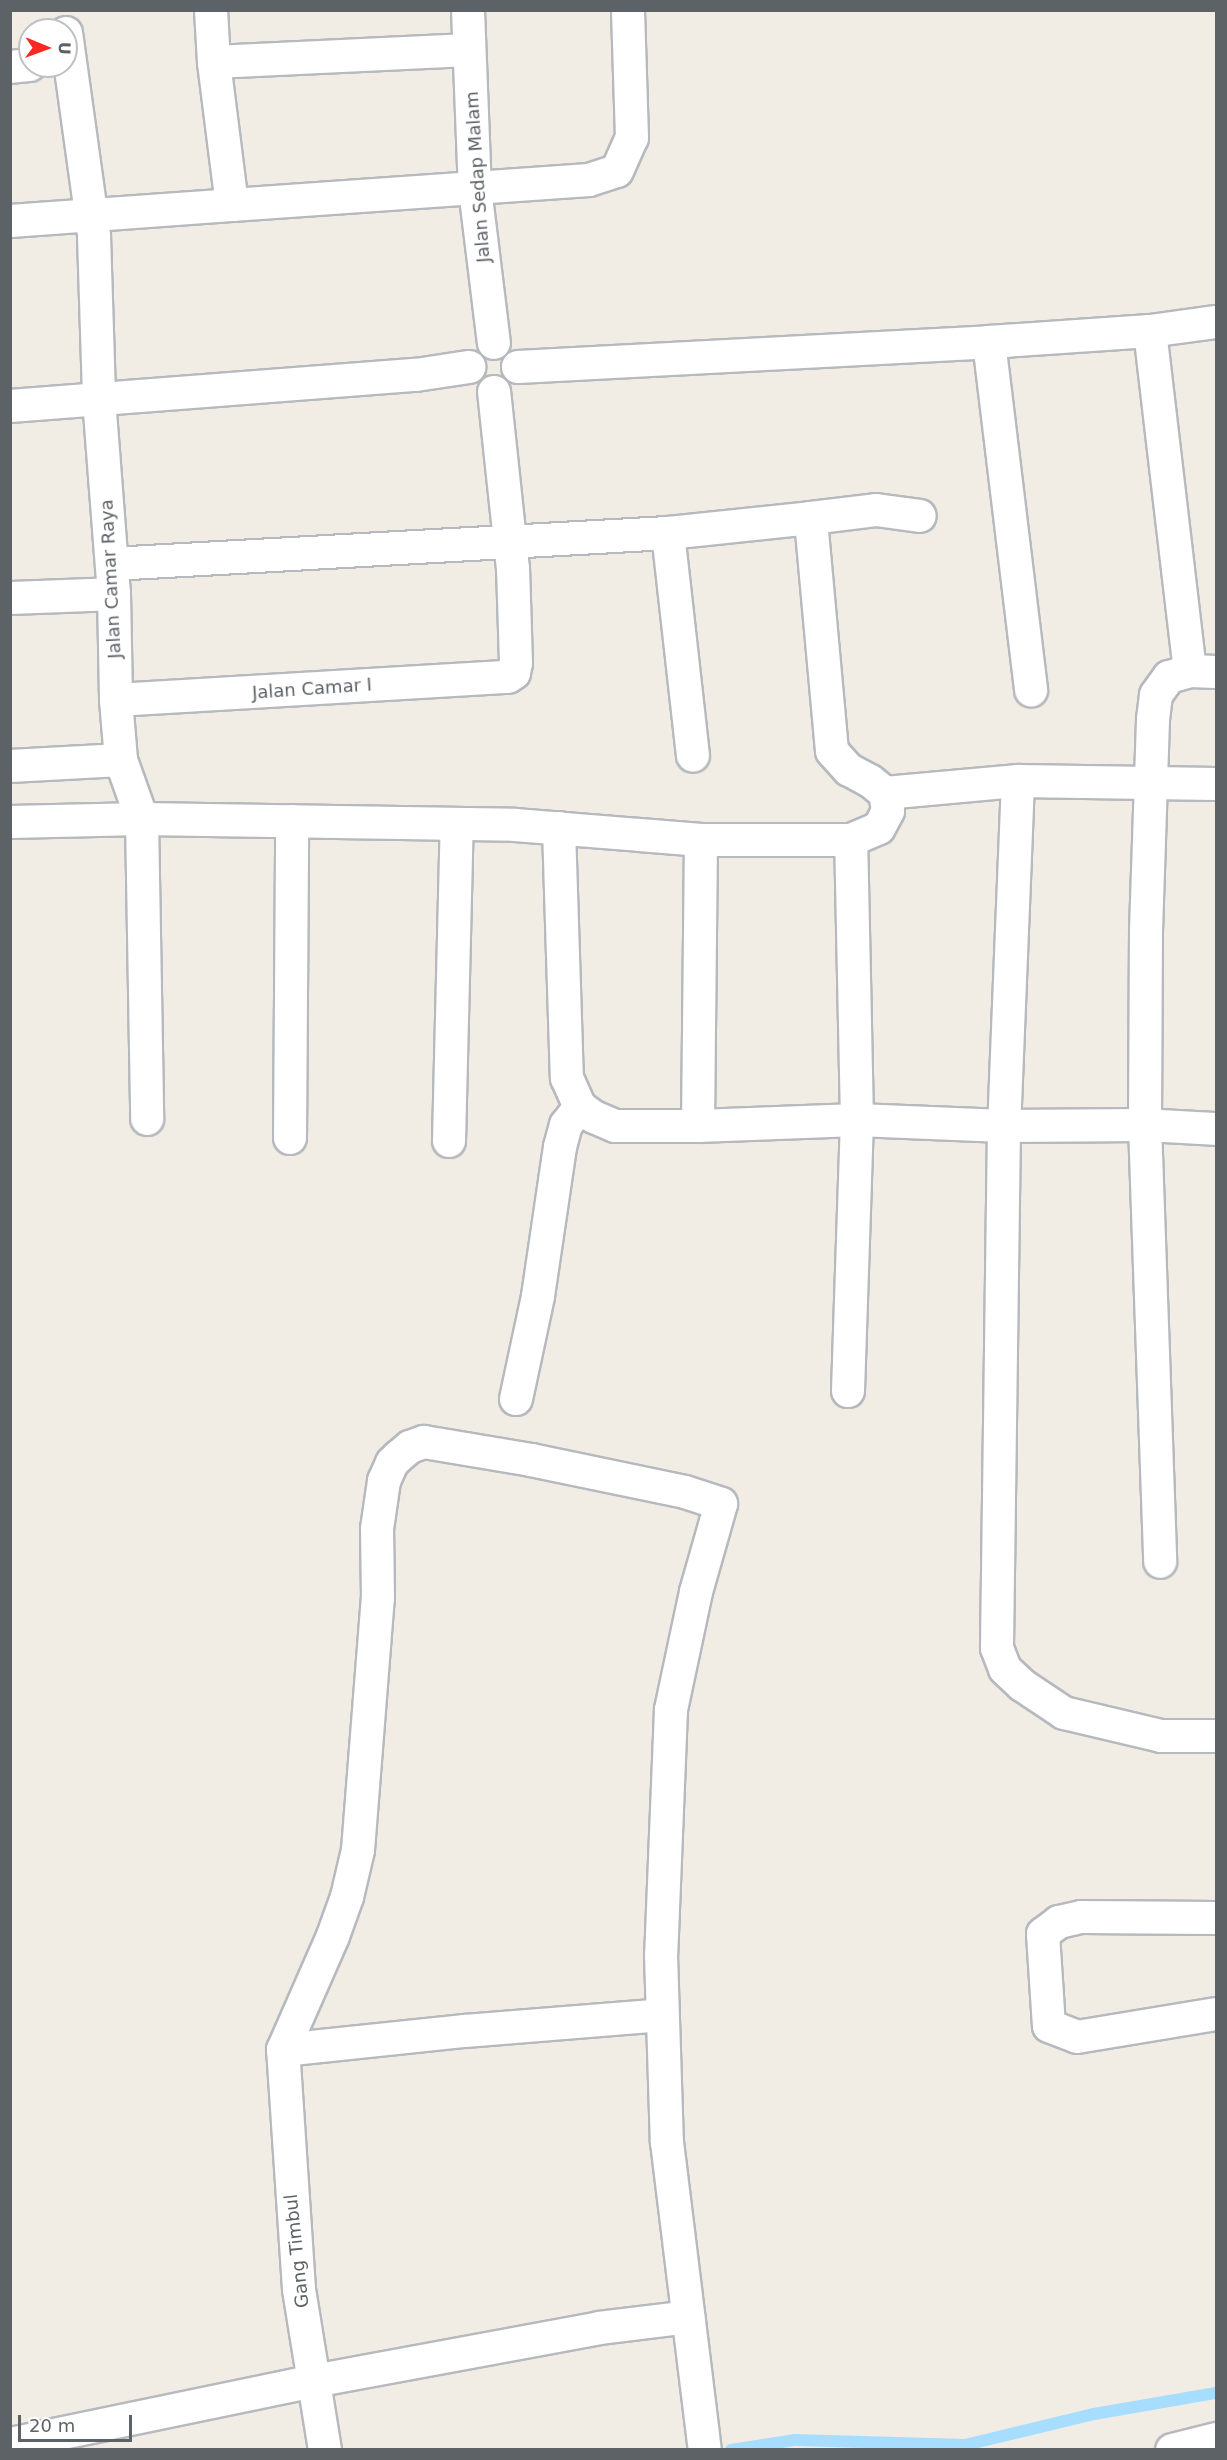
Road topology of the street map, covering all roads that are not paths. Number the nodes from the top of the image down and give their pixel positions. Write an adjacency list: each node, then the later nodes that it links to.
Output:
1 (211, 10): 5 (street)
2 (468, 10): 4 (street, Jalan Sedap Malam)
3 (628, 10): 7 (street)
4 (469, 50): 5 (street); 7 (street, Jalan Sedap Malam)
5 (214, 62): 8 (street)
6 (72, 78): 9 (street, Jalan Camar Raya)
7 (475, 189): 8 (street); 13 (street, Jalan Sedap Malam)
8 (232, 205): 9 (street)
9 (92, 215): 10 (street); 18 (street, Jalan Camar Raya)
10 (10, 220)
11 (1216, 322): 12 (street)
12 (1150, 331): 14 (street); 26 (street)
13 (494, 342): 15 (street); 16 (street)
14 (989, 342): 15 (street); 27 (street)
15 (518, 367): 17 (street)
16 (469, 368): 17 (street); 18 (street)
17 (494, 392): 23 (street)
18 (99, 399): 19 (street); 24 (street, Jalan Camar Raya)
19 (10, 406)
20 (920, 516): 21 (street)
21 (811, 518): 22 (street); 35 (street)
22 (668, 533): 23 (street); 29 (street)
23 (511, 543): 24 (street); 28 (street, Jalan Camar I)
24 (113, 579): 25 (street); 28 (street, Jalan Camar Raya)
25 (10, 598)
26 (1203, 672): 33 (street)
27 (1031, 690)
28 (116, 700): 30 (street, Jalan Camar Raya)
29 (693, 756)
30 (121, 760): 31 (street); 36 (street, Jalan Camar Raya)
31 (10, 766)
32 (1018, 781): 33 (street); 35 (street); 48 (street)
33 (1150, 783): 34 (street); 46 (street)
34 (1216, 784)
35 (885, 794): 42 (street)
36 (142, 819): 37 (street); 38 (street); 44 (street, Jalan Camar Raya)
37 (292, 821): 39 (street); 50 (street)
38 (10, 822)
39 (457, 824): 40 (street); 51 (street)
40 (559, 828): 41 (street); 43 (street)
41 (701, 840): 42 (street); 47 (street)
42 (851, 840): 45 (street)
43 (580, 1107): 47 (street); 53 (street)
44 (147, 1119)
45 (857, 1120): 47 (street); 48 (street); 52 (street)
46 (1146, 1125): 48 (street); 49 (street); 54 (street)
47 (698, 1126)
48 (1004, 1126): 55 (street)
49 (1216, 1129)
50 (290, 1138)
51 (449, 1141)
52 (848, 1391)
53 (516, 1399)
54 (1160, 1562)
55 (1216, 1736)
56 (1216, 1918): 57 (street)
57 (1216, 2014)
58 (662, 2015): 59 (street); 59 (street); 60 (street)
59 (283, 2050): 61 (street, Gang Timbul)
60 (688, 2317): 61 (street); 65 (street)
61 (314, 2380): 63 (street); 64 (street, Gang Timbul)
62 (1216, 2439): 66 (main road)
63 (10, 2444)
64 (325, 2450)
65 (705, 2450)
66 (1172, 2450)

